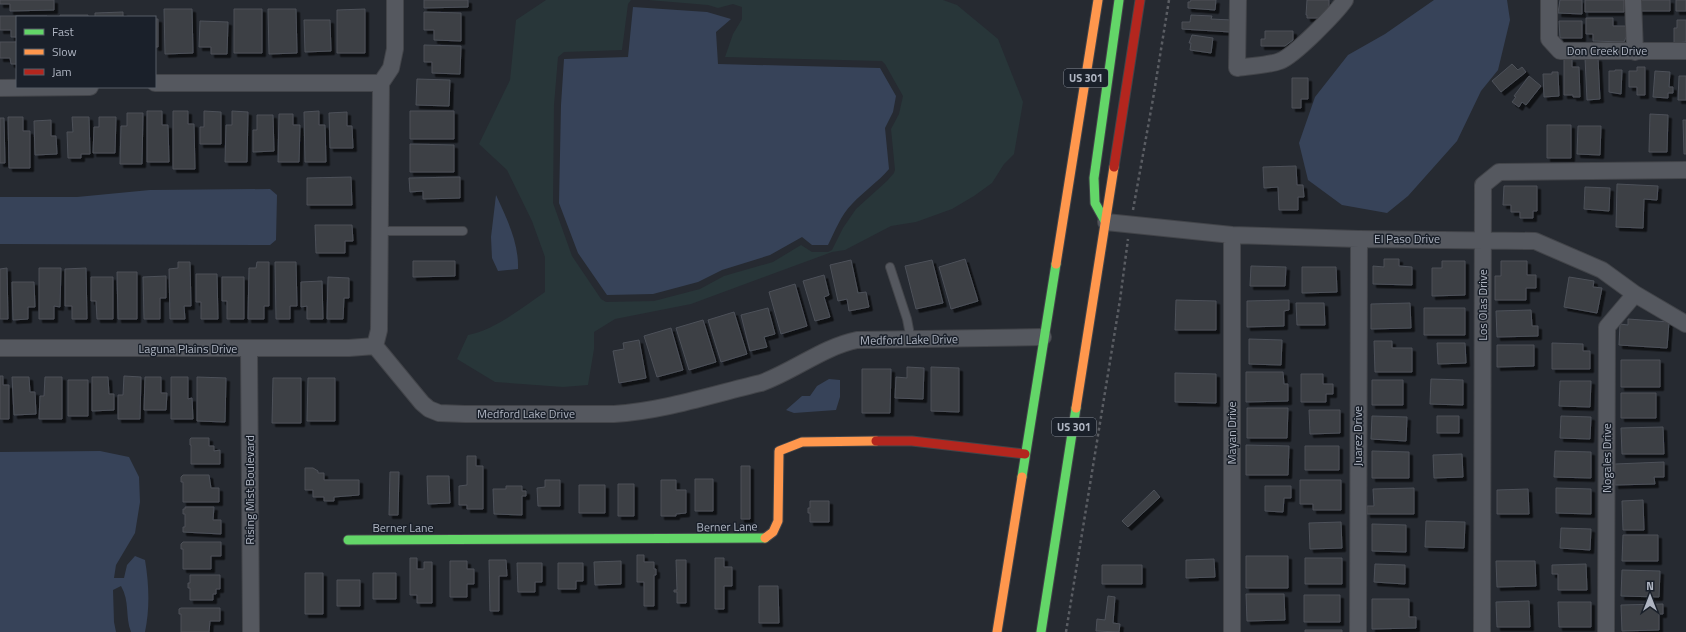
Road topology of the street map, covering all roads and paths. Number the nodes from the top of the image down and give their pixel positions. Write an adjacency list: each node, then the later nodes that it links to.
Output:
1 (395, 0): 13 (street)
2 (1098, 0): 28 (main road, US 301)
3 (1120, 0): 18 (main road)
4 (1140, 0): 18 (main road, US 301)
5 (1169, 0): 17 (path)
6 (1238, 0): 7 (street)
7 (1345, 0)
8 (1549, 0): 11 (street, Don Creek Drive)
9 (1633, 0): 11 (street)
10 (1686, 51): 11 (street, Don Creek Drive)
11 (1635, 52)
12 (156, 83): 13 (street)
13 (381, 83): 20 (street)
14 (0, 88): 15 (street)
15 (16, 88)
16 (1686, 170): 23 (street, Los Olas Drive)
17 (1134, 203)
18 (1106, 222): 21 (street, El Paso Drive); 37 (main road, US 301)
19 (463, 231): 20 (lane)
20 (380, 232): 30 (street)
21 (1232, 235): 22 (street, El Paso Drive); 39 (street, Mayan Drive)
22 (1358, 239): 23 (street, El Paso Drive); 40 (street, Juarez Drive)
23 (1484, 240): 26 (street, El Paso Drive); 41 (street, Los Olas Drive)
24 (1127, 246): 38 (path)
25 (890, 267): 29 (lane)
26 (1635, 294): 27 (street, El Paso Drive); 42 (street, Nogales Drive)
27 (1686, 324)
28 (1043, 337): 29 (street, Medford Lake Drive); 33 (main road, US 301)
29 (911, 340): 30 (street, Medford Lake Drive)
30 (375, 346): 32 (street, Laguna Plains Drive)
31 (0, 348): 32 (street, Laguna Plains Drive)
32 (249, 349): 35 (street, Rising Mist Boulevard)
33 (1025, 454): 34 (main road, Berner Lane); 36 (main road, US 301)
34 (348, 540)
35 (251, 632)
36 (997, 632)
37 (1041, 632)
38 (1066, 632)
39 (1232, 632)
40 (1358, 632)
41 (1482, 632)
42 (1606, 632)

